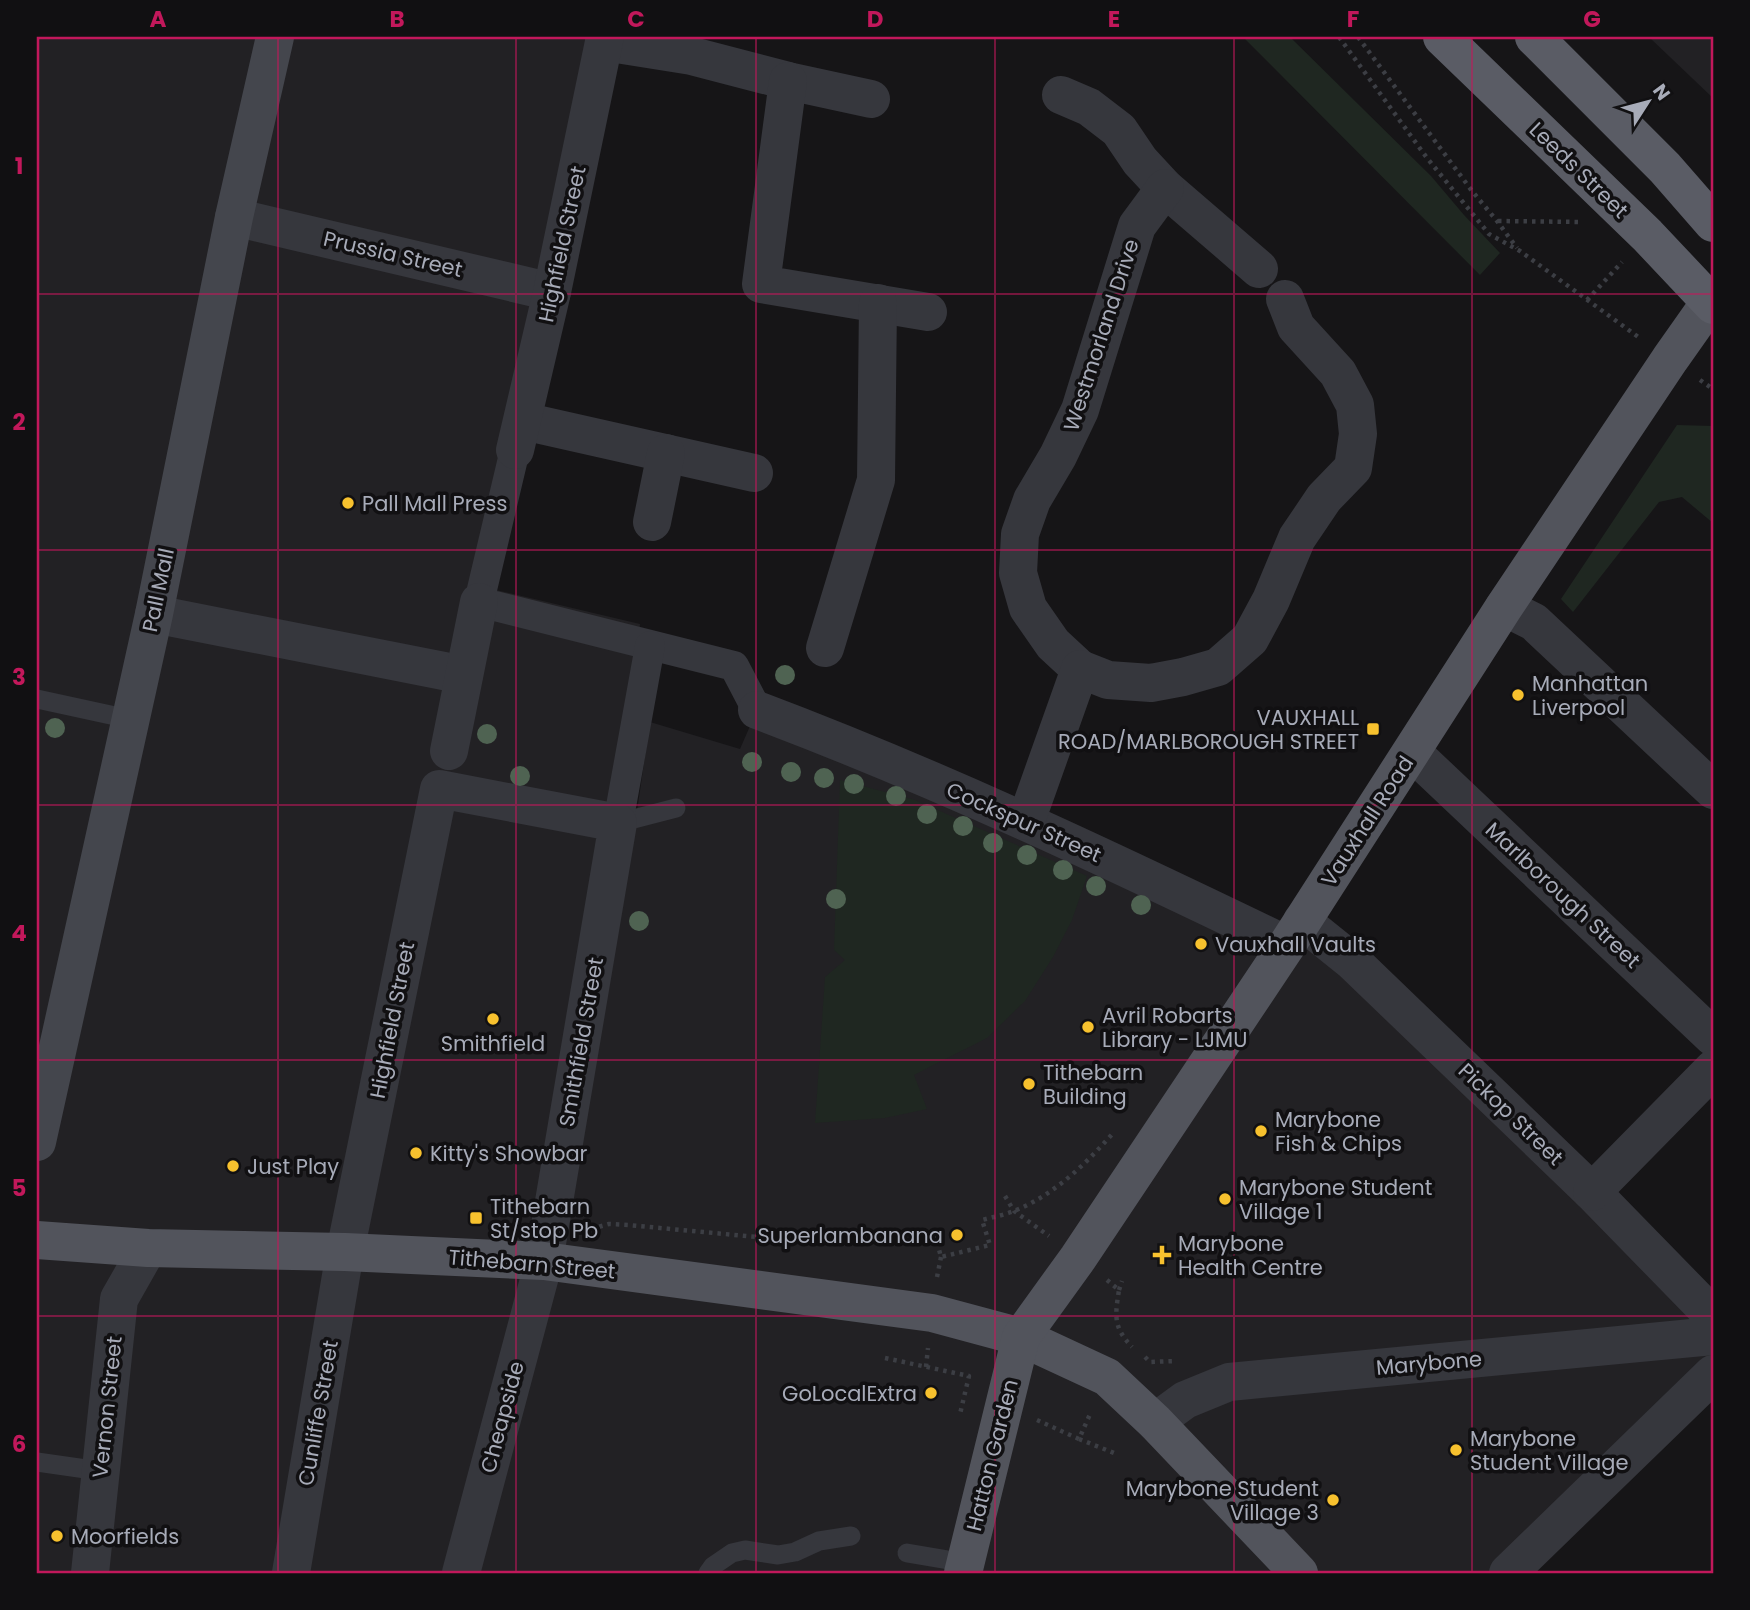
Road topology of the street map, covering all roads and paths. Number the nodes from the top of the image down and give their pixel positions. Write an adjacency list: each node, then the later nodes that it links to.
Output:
1 (275, 37): 13 (main road, Pall Mall)
2 (1339, 37): 16 (path)
3 (1358, 37): 14 (path)
4 (1442, 37): 12 (highway, Leeds Street)
5 (1534, 37): 15 (highway)
6 (605, 39): 7 (street); 19 (street, Highfield Street)
7 (695, 47): 8 (street)
8 (788, 81): 10 (street); 23 (street)
9 (1061, 95): 11 (street)
10 (871, 99)
11 (1165, 188): 18 (street); 37 (street, Westmorland Drive)
12 (1626, 216): 14 (path); 22 (highway, Leeds Street)
13 (234, 217): 19 (street, Prussia Street); 34 (main road, Pall Mall)
14 (1497, 221): 16 (path)
15 (1713, 223)
16 (1520, 251): 21 (path)
17 (1627, 256): 21 (path)
18 (1259, 269)
19 (552, 292): 28 (street, Highfield Street)
20 (1286, 299): 37 (street, Westmorland Drive)
21 (1587, 300): 25 (path)
22 (1712, 302): 33 (main road, Vauxhall Road)
23 (878, 303): 24 (street); 36 (street)
24 (928, 312)
25 (1630, 332)
26 (1703, 383): 27 (path)
27 (1713, 389)
28 (519, 436): 29 (street); 32 (street)
29 (666, 453): 30 (street); 31 (street)
30 (754, 473)
31 (652, 522)
32 (479, 602): 35 (street); 38 (street)
33 (1504, 607): 43 (main road, Vauxhall Road); 44 (street)
34 (154, 614): 38 (street); 41 (main road, Pall Mall)
35 (650, 646): 40 (street); 47 (street)
36 (825, 648)
37 (1080, 669): 46 (street)
38 (464, 675): 42 (street)
39 (37, 699): 41 (lane)
40 (757, 710): 46 (street, Cockspur Street)
41 (130, 719): 52 (main road, Pall Mall)
42 (449, 751)
43 (1412, 752): 48 (main road, Vauxhall Road); 49 (street, Marlborough Street)
44 (1707, 770)
45 (676, 808): 47 (lane)
46 (1026, 821): 48 (street, Cockspur Street)
47 (618, 823): 58 (street, Highfield Street); 60 (street, Smithfield Street)
48 (1295, 933): 53 (street, Pickop Street); 59 (main road, Vauxhall Road)
49 (1713, 1037)
50 (1713, 1069): 53 (street)
51 (1118, 1128): 55 (path)
52 (37, 1142)
53 (1592, 1192): 63 (street, Pickop Street)
54 (1005, 1196): 55 (path)
55 (1014, 1211): 60 (path)
56 (37, 1240): 57 (main road, Tithebarn Street)
57 (148, 1248): 58 (main road, Tithebarn Street); 76 (street, Vernon Street)
58 (345, 1252): 60 (main road, Tithebarn Street); 81 (street, Cunliffe Street)
59 (1078, 1258): 62 (path); 65 (main road, Vauxhall Road)
60 (544, 1261): 65 (main road, Tithebarn Street); 82 (street, Cheapside)
61 (1122, 1281): 62 (path)
62 (1119, 1290): 67 (path)
63 (1713, 1316)
64 (1713, 1336): 71 (street, Marybone)
65 (1021, 1337): 69 (main road, Tithebarn Street); 79 (main road, Hatton Garden)
66 (884, 1358): 70 (path)
67 (1188, 1359)
68 (1713, 1374): 85 (street)
69 (1107, 1377): 71 (main road, Tithebarn Street); 73 (path)
70 (960, 1415)
71 (1155, 1422): 84 (main road, Tithebarn Street)
72 (1032, 1432): 73 (path)
73 (1079, 1439): 74 (path)
74 (1114, 1453)
75 (37, 1462): 76 (lane)
76 (100, 1471): 80 (street, Vernon Street)
77 (851, 1536): 83 (lane)
78 (907, 1553): 79 (lane)
79 (965, 1568)
80 (90, 1573)
81 (290, 1573)
82 (461, 1573)
83 (708, 1573)
84 (1299, 1573)
85 (1508, 1573)

